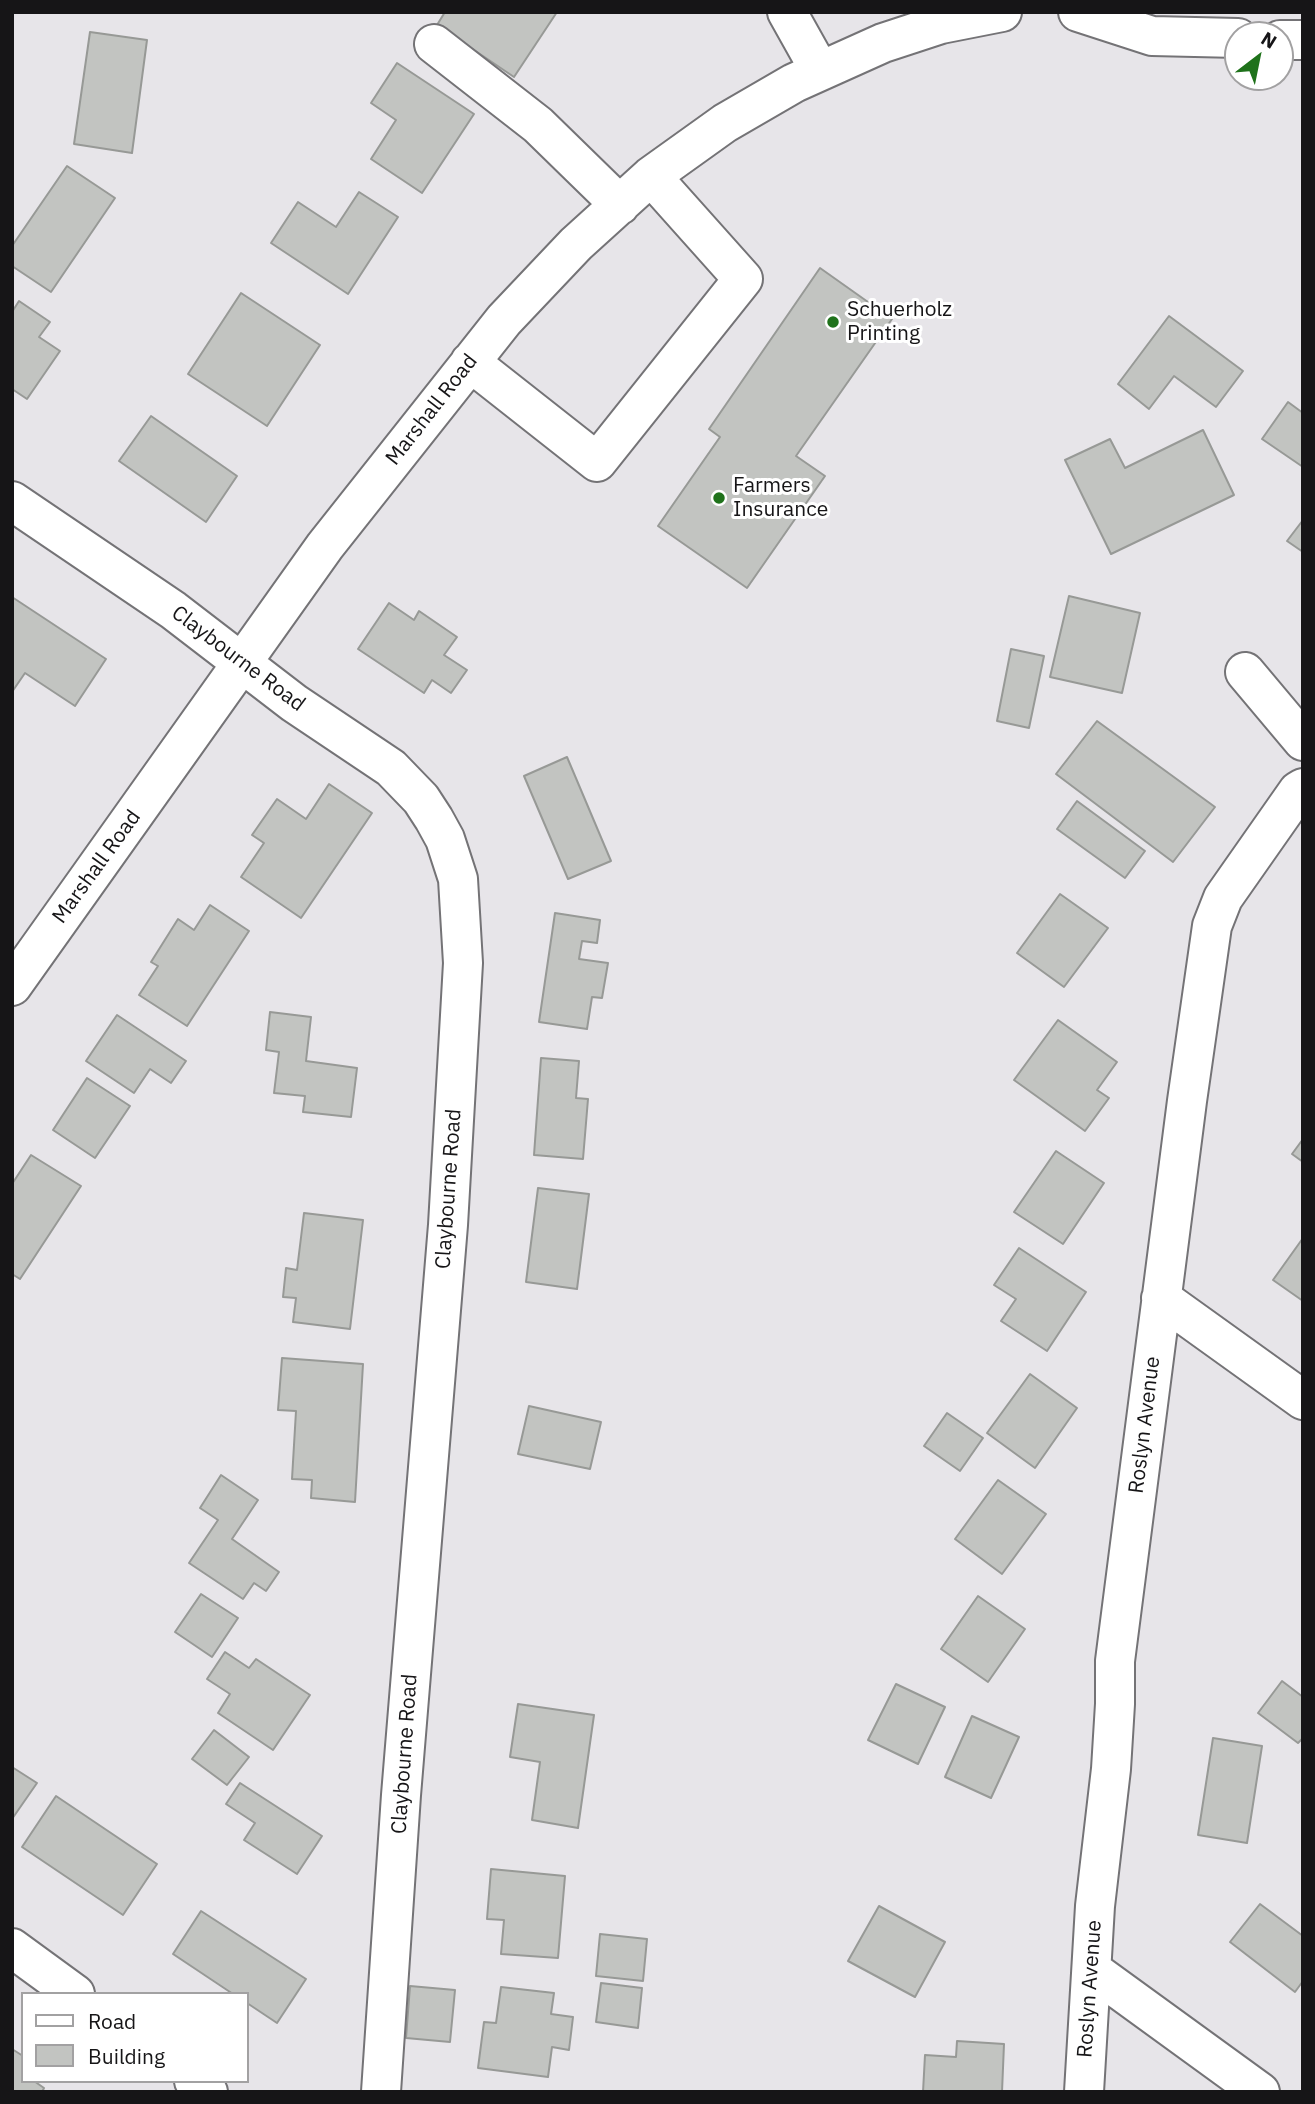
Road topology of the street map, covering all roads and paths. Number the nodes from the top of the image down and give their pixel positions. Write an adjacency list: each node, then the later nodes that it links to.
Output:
1 (787, 12): 6 (street)
2 (1002, 12): 6 (street, Marshall Road)
3 (1078, 12): 4 (street)
4 (1224, 38)
5 (434, 44): 8 (street)
6 (820, 71): 7 (street, Marshall Road)
7 (651, 176): 8 (street, Marshall Road); 9 (street)
8 (620, 205): 9 (street, Marshall Road)
9 (470, 362): 11 (street, Marshall Road)
10 (12, 501): 11 (street, Claybourne Road)
11 (243, 663): 15 (street, Marshall Road); 21 (street, Claybourne Road)
12 (1245, 672): 13 (street)
13 (1303, 741)
14 (1303, 788): 16 (street, Roslyn Avenue)
15 (12, 986)
16 (1161, 1298): 17 (street); 19 (street, Roslyn Avenue)
17 (1303, 1401)
18 (12, 1948): 20 (street)
19 (1092, 1970): 22 (street, Roslyn Avenue); 23 (street)
20 (72, 1992)
21 (381, 2092)
22 (1084, 2092)
23 (1260, 2092)

